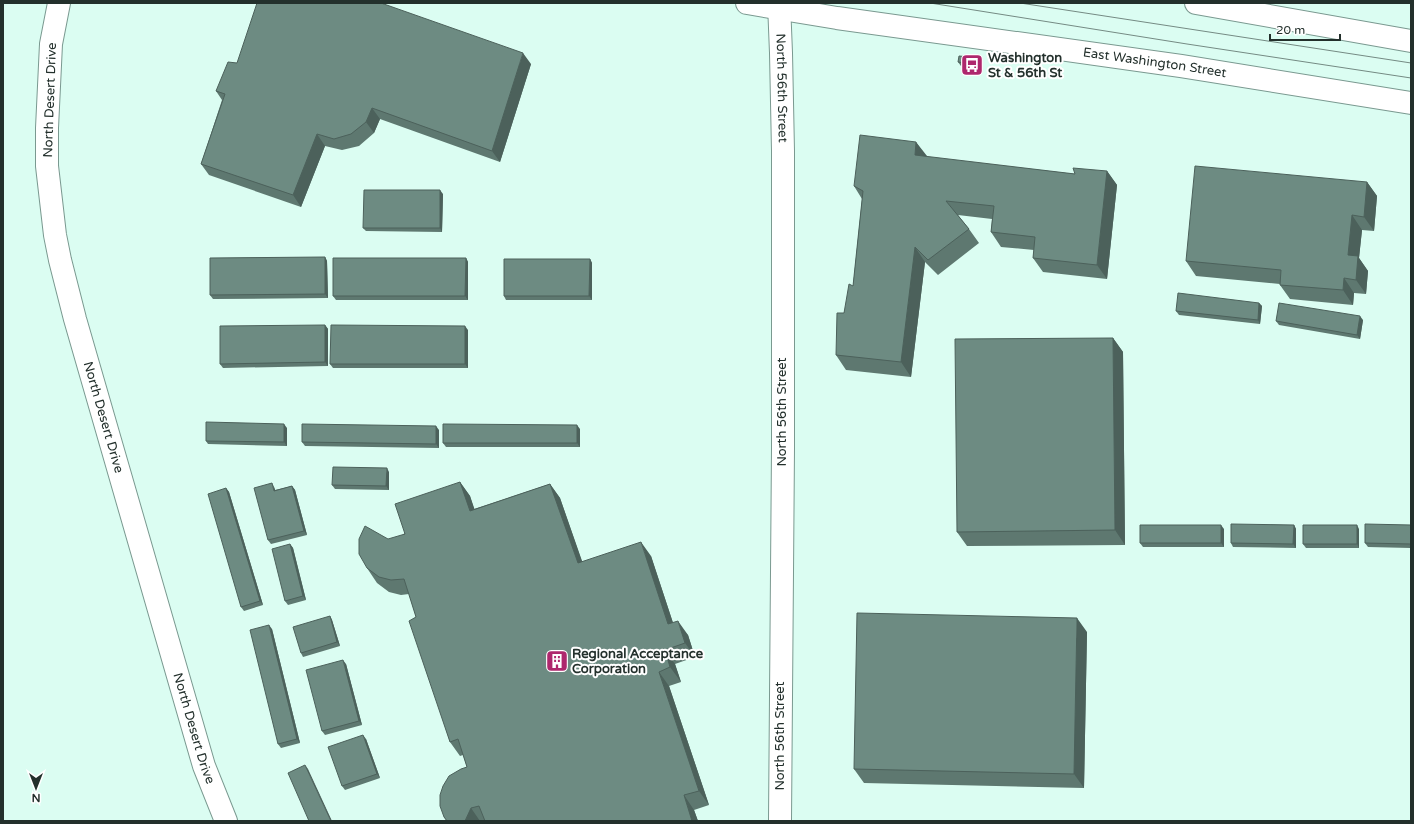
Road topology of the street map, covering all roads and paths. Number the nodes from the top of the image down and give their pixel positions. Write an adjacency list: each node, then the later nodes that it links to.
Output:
1 (59, 3): 7 (street, North Desert Drive)
2 (747, 3): 4 (street, East Washington Street)
3 (1196, 3): 5 (street)
4 (779, 6): 6 (street, East Washington Street); 8 (street, North 56th Street)
5 (1411, 41)
6 (1411, 103)
7 (226, 821)
8 (780, 821)

